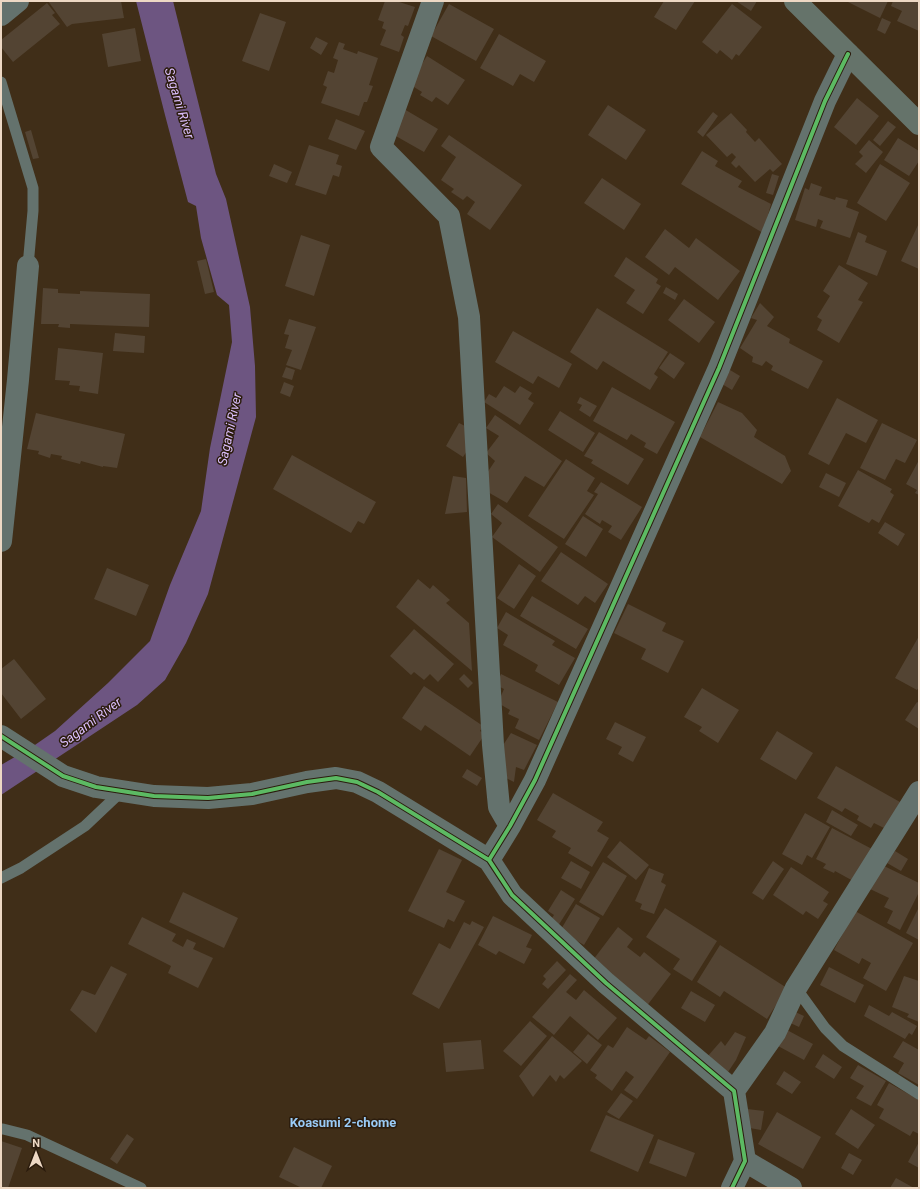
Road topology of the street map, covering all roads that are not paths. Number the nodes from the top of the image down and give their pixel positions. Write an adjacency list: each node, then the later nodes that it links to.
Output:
1 (18, 1): 4 (street)
2 (433, 1): 13 (street)
3 (795, 1): 5 (main road)
4 (1, 15)
5 (848, 54): 7 (main road); 13 (street)
6 (1, 82): 8 (lane)
7 (919, 124)
8 (28, 266): 9 (street)
9 (1, 541)
10 (3, 737): 11 (street)
11 (122, 791): 14 (street); 15 (lane)
12 (919, 792): 16 (street)
13 (510, 826): 14 (street)
14 (489, 860): 17 (street)
15 (1, 878)
16 (796, 988): 17 (street); 18 (lane)
17 (734, 1091): 20 (street)
18 (919, 1094)
19 (1, 1129): 21 (lane)
20 (745, 1161): 22 (street); 23 (street)
21 (142, 1188)
22 (732, 1188)
23 (791, 1188)

